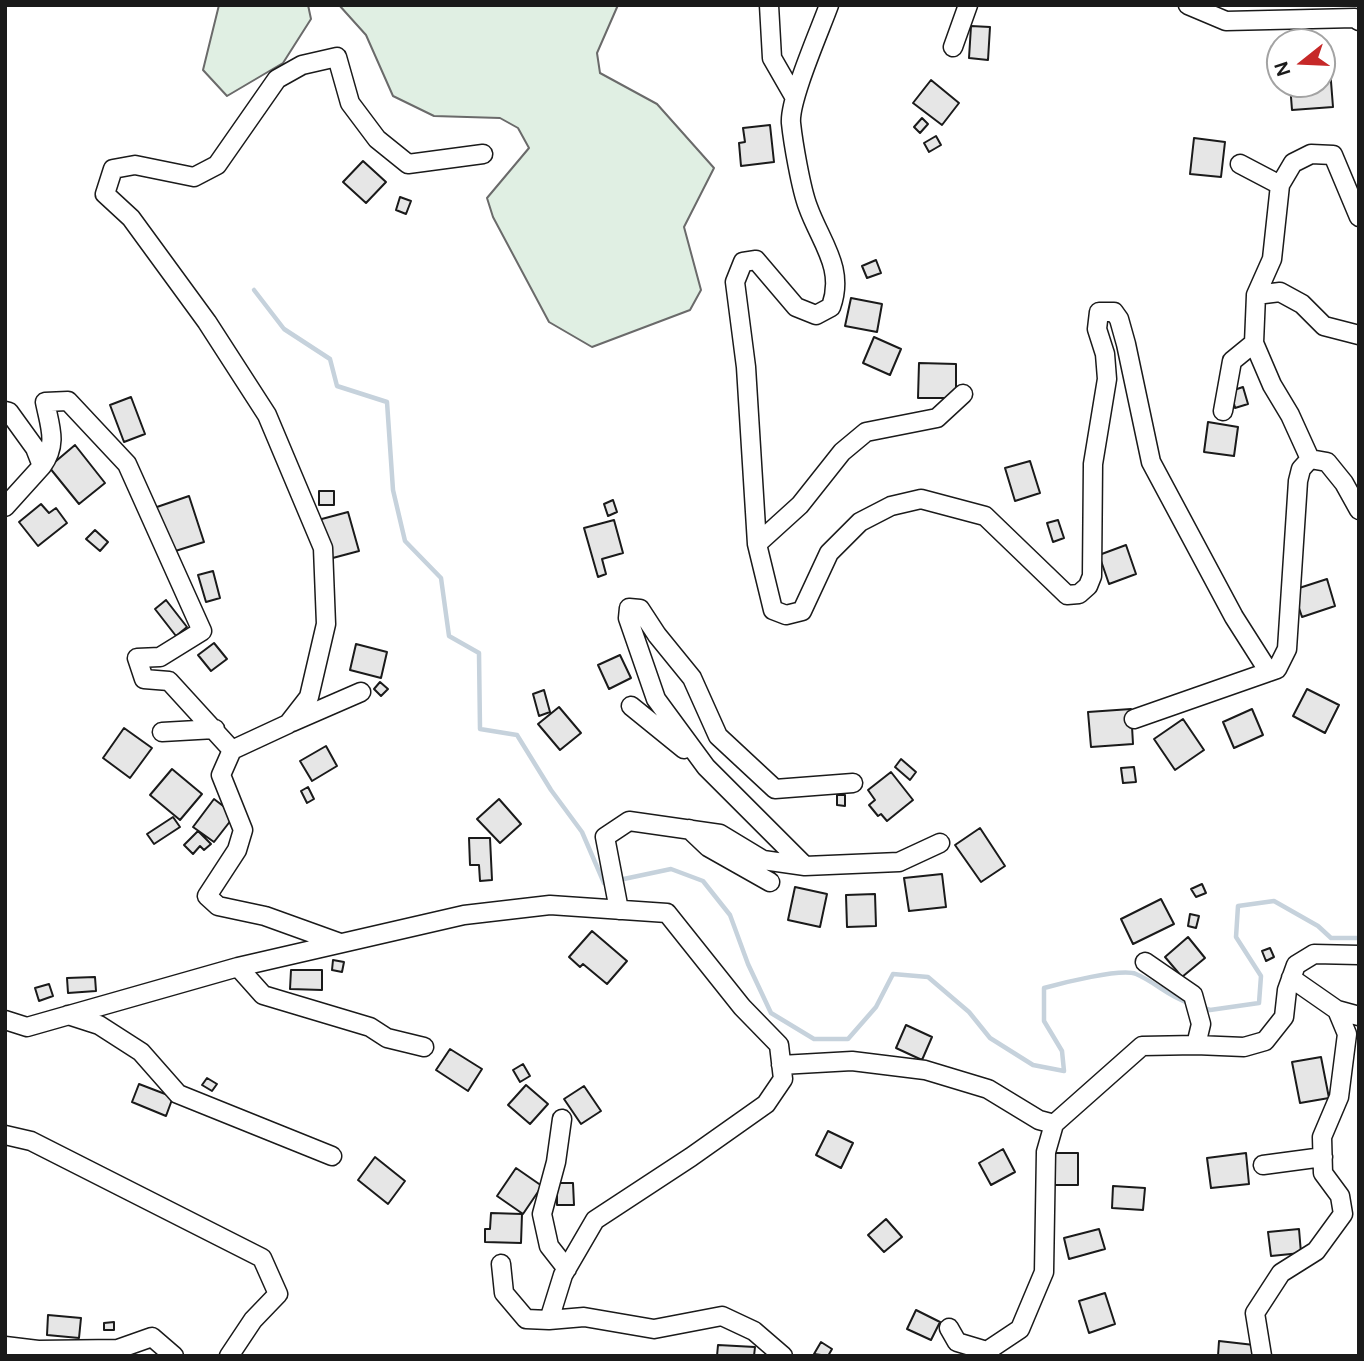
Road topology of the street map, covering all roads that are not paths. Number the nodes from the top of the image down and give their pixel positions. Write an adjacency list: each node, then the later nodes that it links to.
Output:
1 (769, 5): 7 (street)
2 (829, 5): 7 (street)
3 (968, 5): 6 (street)
4 (1188, 5): 5 (street)
5 (1359, 21)
6 (953, 47)
7 (795, 98): 22 (street)
8 (483, 154): 27 (street)
9 (1240, 164): 10 (street)
10 (1280, 185): 11 (street); 12 (street)
11 (1359, 216)
12 (1256, 295): 13 (street); 14 (street)
13 (1359, 335)
14 (1254, 343): 17 (street); 18 (street)
15 (963, 394): 22 (street)
16 (5, 411): 19 (street)
17 (1223, 411)
18 (1310, 459): 21 (street); 23 (street)
19 (42, 466): 20 (street); 28 (street)
20 (5, 507)
21 (1359, 510)
22 (757, 544): 23 (street)
23 (1269, 672): 26 (street)
24 (361, 692): 27 (street)
25 (631, 705): 31 (street)
26 (1134, 719)
27 (288, 724): 30 (street)
28 (215, 729): 29 (street); 30 (street)
29 (162, 732)
30 (232, 750): 38 (street)
31 (706, 767): 32 (street); 35 (street)
32 (853, 783)
33 (689, 829): 35 (street); 36 (street); 37 (street)
34 (940, 843): 35 (street)
35 (805, 866)
36 (770, 882)
37 (620, 910): 38 (street); 49 (street)
38 (340, 943): 41 (street)
39 (1359, 955): 42 (street)
40 (1145, 962): 47 (street)
41 (238, 967): 44 (street); 48 (street)
42 (1291, 978): 43 (street); 47 (street)
43 (1337, 1010): 45 (street); 54 (street)
44 (68, 1015): 46 (street); 53 (street)
45 (1359, 1016)
46 (5, 1020)
47 (1196, 1045): 51 (street)
48 (424, 1047)
49 (781, 1065): 51 (street); 57 (street)
50 (562, 1119): 57 (street)
51 (1054, 1124): 59 (street)
52 (5, 1135): 63 (street)
53 (332, 1156)
54 (1323, 1157): 55 (street); 61 (street)
55 (1263, 1165)
56 (501, 1264): 58 (street)
57 (567, 1269): 58 (street)
58 (549, 1320): 64 (street)
59 (949, 1328)
60 (5, 1346): 62 (street)
61 (1261, 1350)
62 (174, 1356)
63 (229, 1356)
64 (783, 1356)

